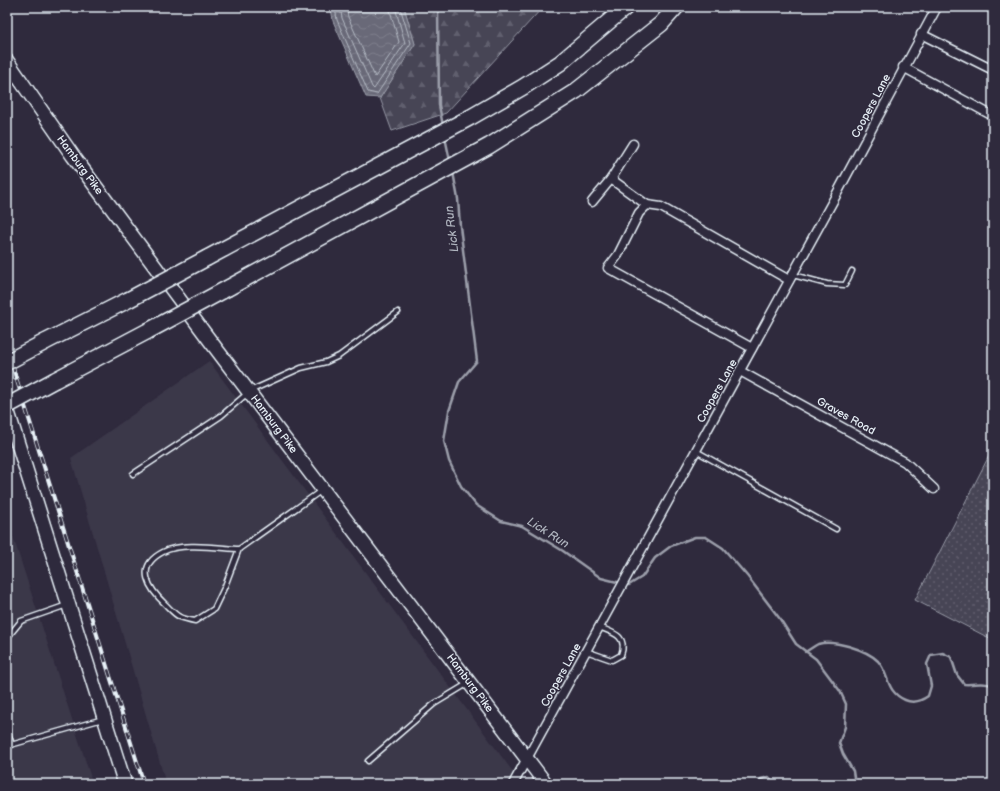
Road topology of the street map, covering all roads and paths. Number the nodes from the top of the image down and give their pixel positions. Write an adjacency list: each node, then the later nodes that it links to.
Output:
1 (626, 7): 17 (highway, bridge)
2 (676, 7): 20 (highway, bridge)
3 (937, 7): 4 (street, Coopers Lane)
4 (921, 34): 6 (street, Coopers Lane); 7 (street)
5 (7, 61): 19 (main road, Hamburg Pike)
6 (903, 67): 8 (street); 14 (street, Coopers Lane)
7 (993, 70)
8 (993, 116)
9 (633, 144): 10 (street)
10 (611, 179): 11 (street); 12 (street)
11 (592, 202)
12 (647, 205): 14 (street); 16 (street)
13 (852, 271): 14 (lane)
14 (791, 278): 16 (street, Coopers Lane)
15 (398, 312): 19 (lane)
16 (752, 348): 18 (street, Coopers Lane)
17 (7, 362)
18 (740, 371): 22 (street, Coopers Lane); 25 (street, Graves Road)
19 (250, 392): 23 (lane); 24 (main road, Hamburg Pike)
20 (7, 406)
21 (7, 409): 28 (main road)
22 (696, 451): 26 (lane); 29 (street, Coopers Lane)
23 (133, 474)
24 (324, 489): 27 (lane); 32 (main road, Hamburg Pike)
25 (934, 489)
26 (836, 529)
27 (239, 549): 27 (lane)
28 (69, 604): 30 (lane); 33 (main road)
29 (600, 627): 31 (street, Coopers Lane); 31 (lane)
30 (7, 638)
31 (586, 651): 36 (street, Coopers Lane)
32 (470, 682): 36 (main road, Hamburg Pike); 37 (lane)
33 (105, 718): 35 (lane); 38 (main road)
34 (7, 730): 35 (lane)
35 (9, 746)
36 (527, 759): 39 (street, Coopers Lane); 40 (main road, Hamburg Pike)
37 (368, 761)
38 (125, 784)
39 (513, 784)
40 (546, 784)

